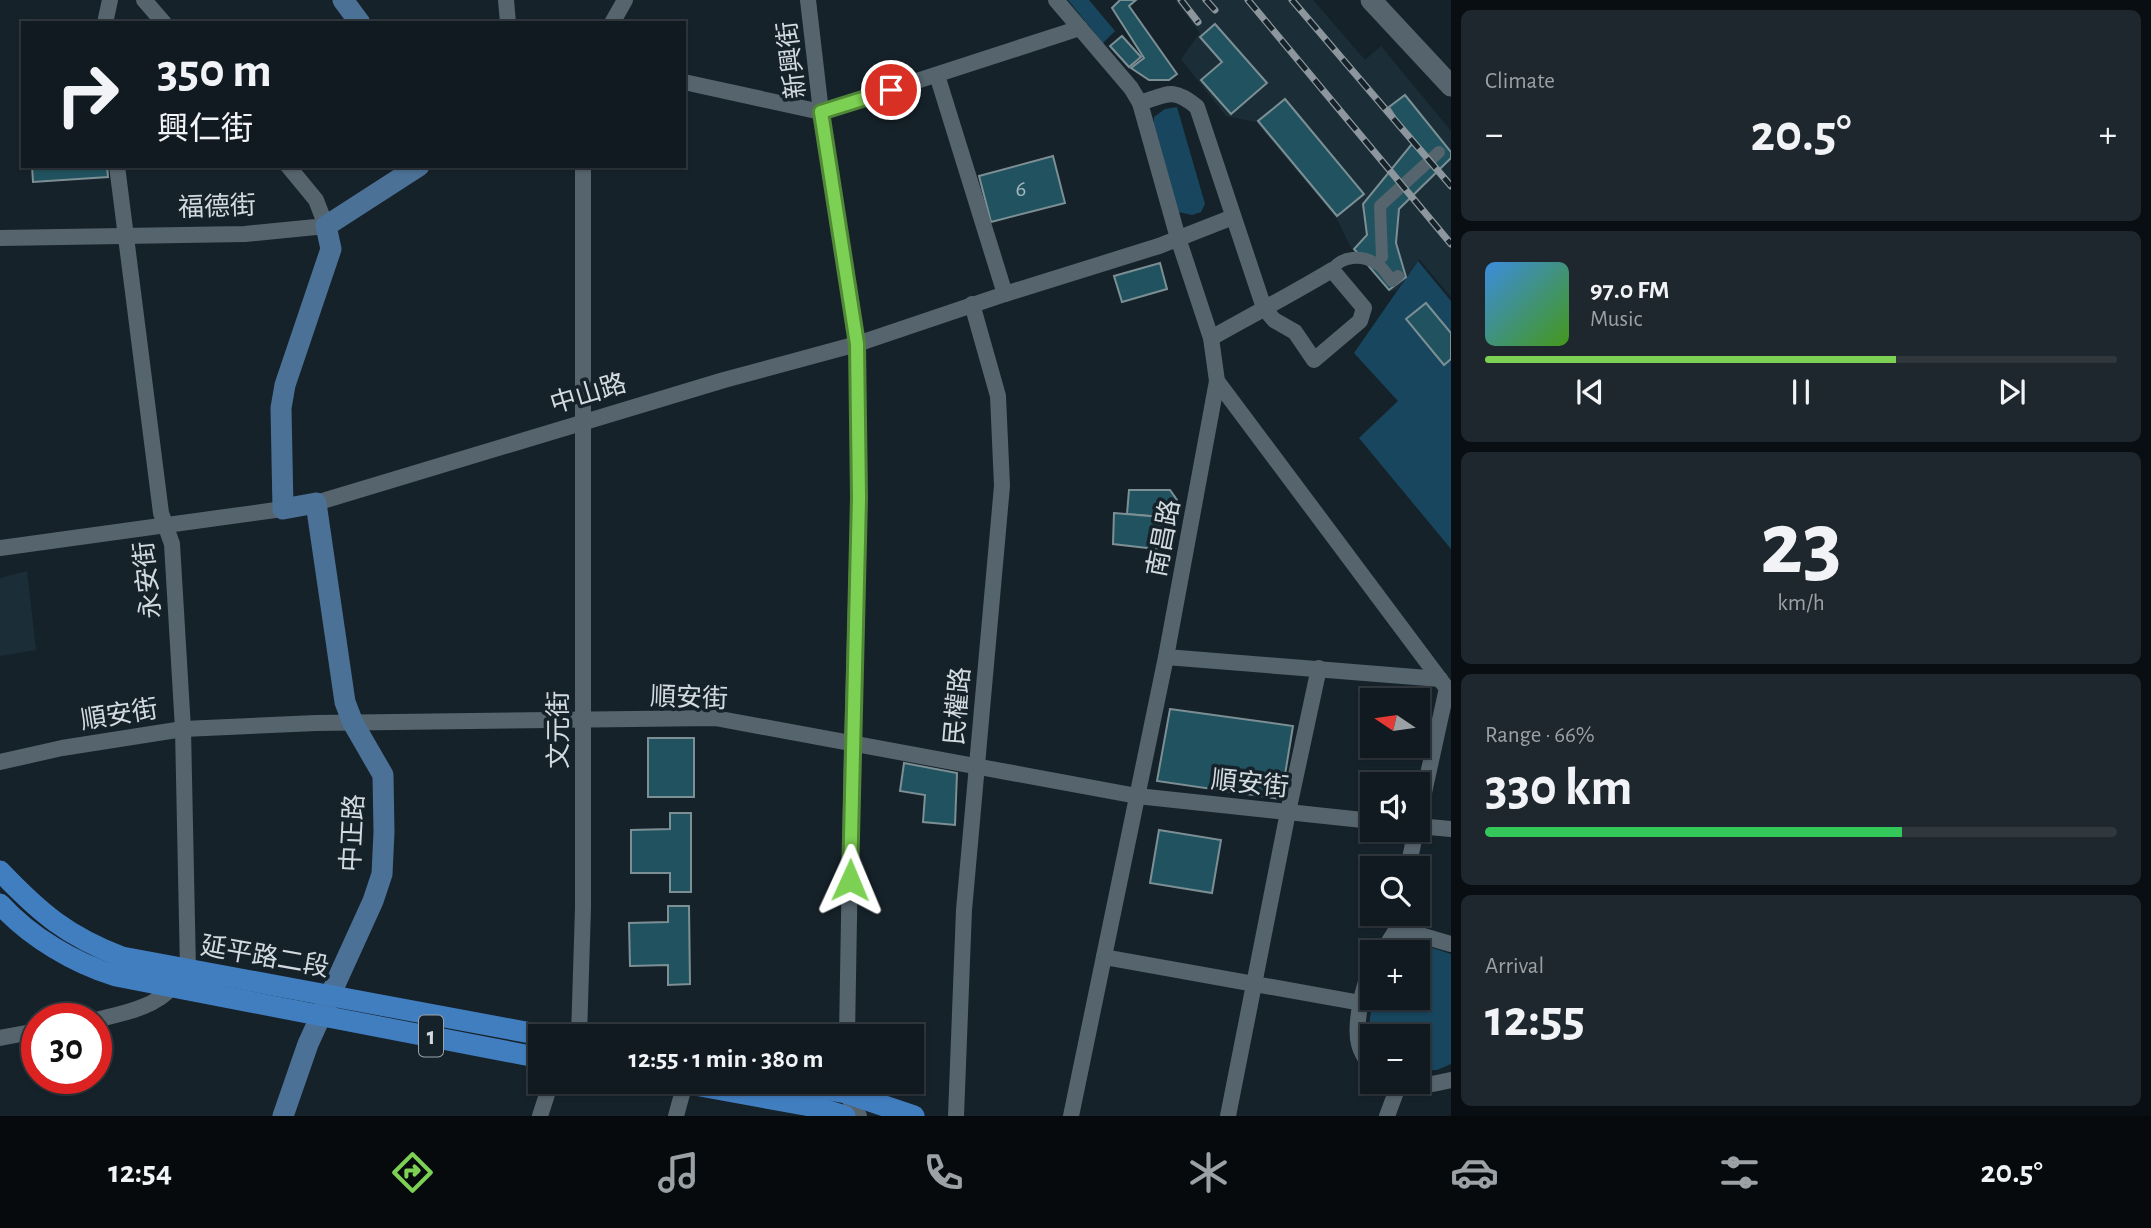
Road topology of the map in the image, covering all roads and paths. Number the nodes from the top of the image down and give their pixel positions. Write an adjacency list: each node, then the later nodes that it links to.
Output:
1 (110, 0): 9 (street)
2 (144, 0): 10 (street)
3 (344, 0): 11 (main road)
4 (506, 0): 12 (street)
5 (625, 0): 13 (street)
6 (808, 0): 19 (street, 新興街)
7 (1056, 0): 14 (street, 南昌路)
8 (1371, 0): 17 (street)
9 (105, 21)
10 (162, 21)
11 (359, 21)
12 (508, 21)
13 (613, 21)
14 (1080, 28): 15 (street); 18 (street, 南昌路)
15 (937, 75): 19 (street); 33 (street)
16 (686, 82): 19 (street)
17 (1451, 86)
18 (1140, 103): 25 (street); 29 (street, 南昌路)
19 (821, 112): 37 (street, 新興街)
20 (1439, 152): 30 (street)
21 (117, 168): 27 (street, 永安街)
22 (290, 168): 26 (street)
23 (416, 168): 26 (main road, 福德街)
24 (583, 168): 39 (street, 文元街)
25 (1233, 217): 29 (street, 中山路); 35 (street)
26 (326, 226): 27 (street, 福德街); 41 (main road)
27 (125, 236): 28 (street, 福德街); 42 (street, 永安街)
28 (0, 238)
29 (1178, 238): 33 (street, 中山路); 36 (street, 南昌路)
30 (1382, 257)
31 (1332, 270): 32 (street); 35 (street); 35 (street)
32 (1398, 276)
33 (1005, 294): 34 (street, 中山路)
34 (972, 304): 37 (street, 中山路); 52 (street, 民權路)
35 (1264, 308): 36 (street)
36 (1211, 338): 38 (street, 南昌路)
37 (857, 344): 39 (street, 中山路); 50 (street, 新興街)
38 (1217, 381): 44 (street, 南昌路); 46 (street)
39 (582, 425): 40 (street, 中山路); 47 (street, 文元街)
40 (316, 503): 41 (main road, 中山路); 48 (main road, 中正路)
41 (283, 509): 42 (street, 中山路)
42 (165, 525): 43 (street, 中山路); 49 (street, 永安街)
43 (0, 548)
44 (1166, 657): 45 (street); 54 (street, 南昌路)
45 (1319, 668): 46 (street); 55 (street)
46 (1446, 687): 53 (street)
47 (583, 720): 48 (street, 順安街); 50 (street, 順安街); 73 (street, 文元街)
48 (353, 723): 49 (street, 順安街); 70 (main road, 中正路)
49 (183, 729): 51 (street, 順安街); 66 (street, 永安街)
50 (852, 742): 52 (street, 順安街); 74 (street, 新興街)
51 (0, 762)
52 (976, 767): 54 (street, 順安街); 94 (street, 民權路)
53 (1428, 772)
54 (1137, 796): 55 (street, 順安街); 65 (street, 南昌路)
55 (1288, 812): 56 (street, 順安街); 67 (street)
56 (1360, 820)
57 (1430, 828): 58 (street)
58 (1451, 829)
59 (0, 871): 66 (main road, 延平路二段 / 1)
60 (0, 904): 68 (main road, 延平路二段 / 1)
61 (1396, 926): 62 (street)
62 (1395, 932): 63 (street); 64 (street)
63 (1390, 940)
64 (1451, 944)
65 (1104, 957): 67 (street); 95 (street, 南昌路)
66 (188, 970): 68 (street); 70 (main road, 延平路二段 / 1)
67 (1254, 984): 69 (street); 96 (street)
68 (174, 988): 70 (main road, 延平路二段 / 1); 72 (street)
69 (1360, 1003)
70 (324, 1006): 75 (main road, 延平路二段 / 1); 79 (main road, 延平路二段 / 1); 88 (main road, 中正路)
71 (1360, 1010): 78 (street)
72 (112, 1016)
73 (579, 1024)
74 (847, 1024)
75 (528, 1033)
76 (21, 1034): 77 (street)
77 (0, 1038)
78 (1360, 1047)
79 (528, 1055)
80 (1451, 1080): 81 (street)
81 (1430, 1083)
82 (547, 1094): 89 (street)
83 (681, 1094): 90 (street)
84 (747, 1094): 91 (main road)
85 (849, 1094): 92 (street)
86 (862, 1094): 93 (main road)
87 (1394, 1094): 97 (street)
88 (283, 1116)
89 (540, 1116)
90 (676, 1116)
91 (845, 1116)
92 (859, 1116)
93 (914, 1116)
94 (956, 1116)
95 (1071, 1116)
96 (1228, 1116)
97 (1387, 1116)

